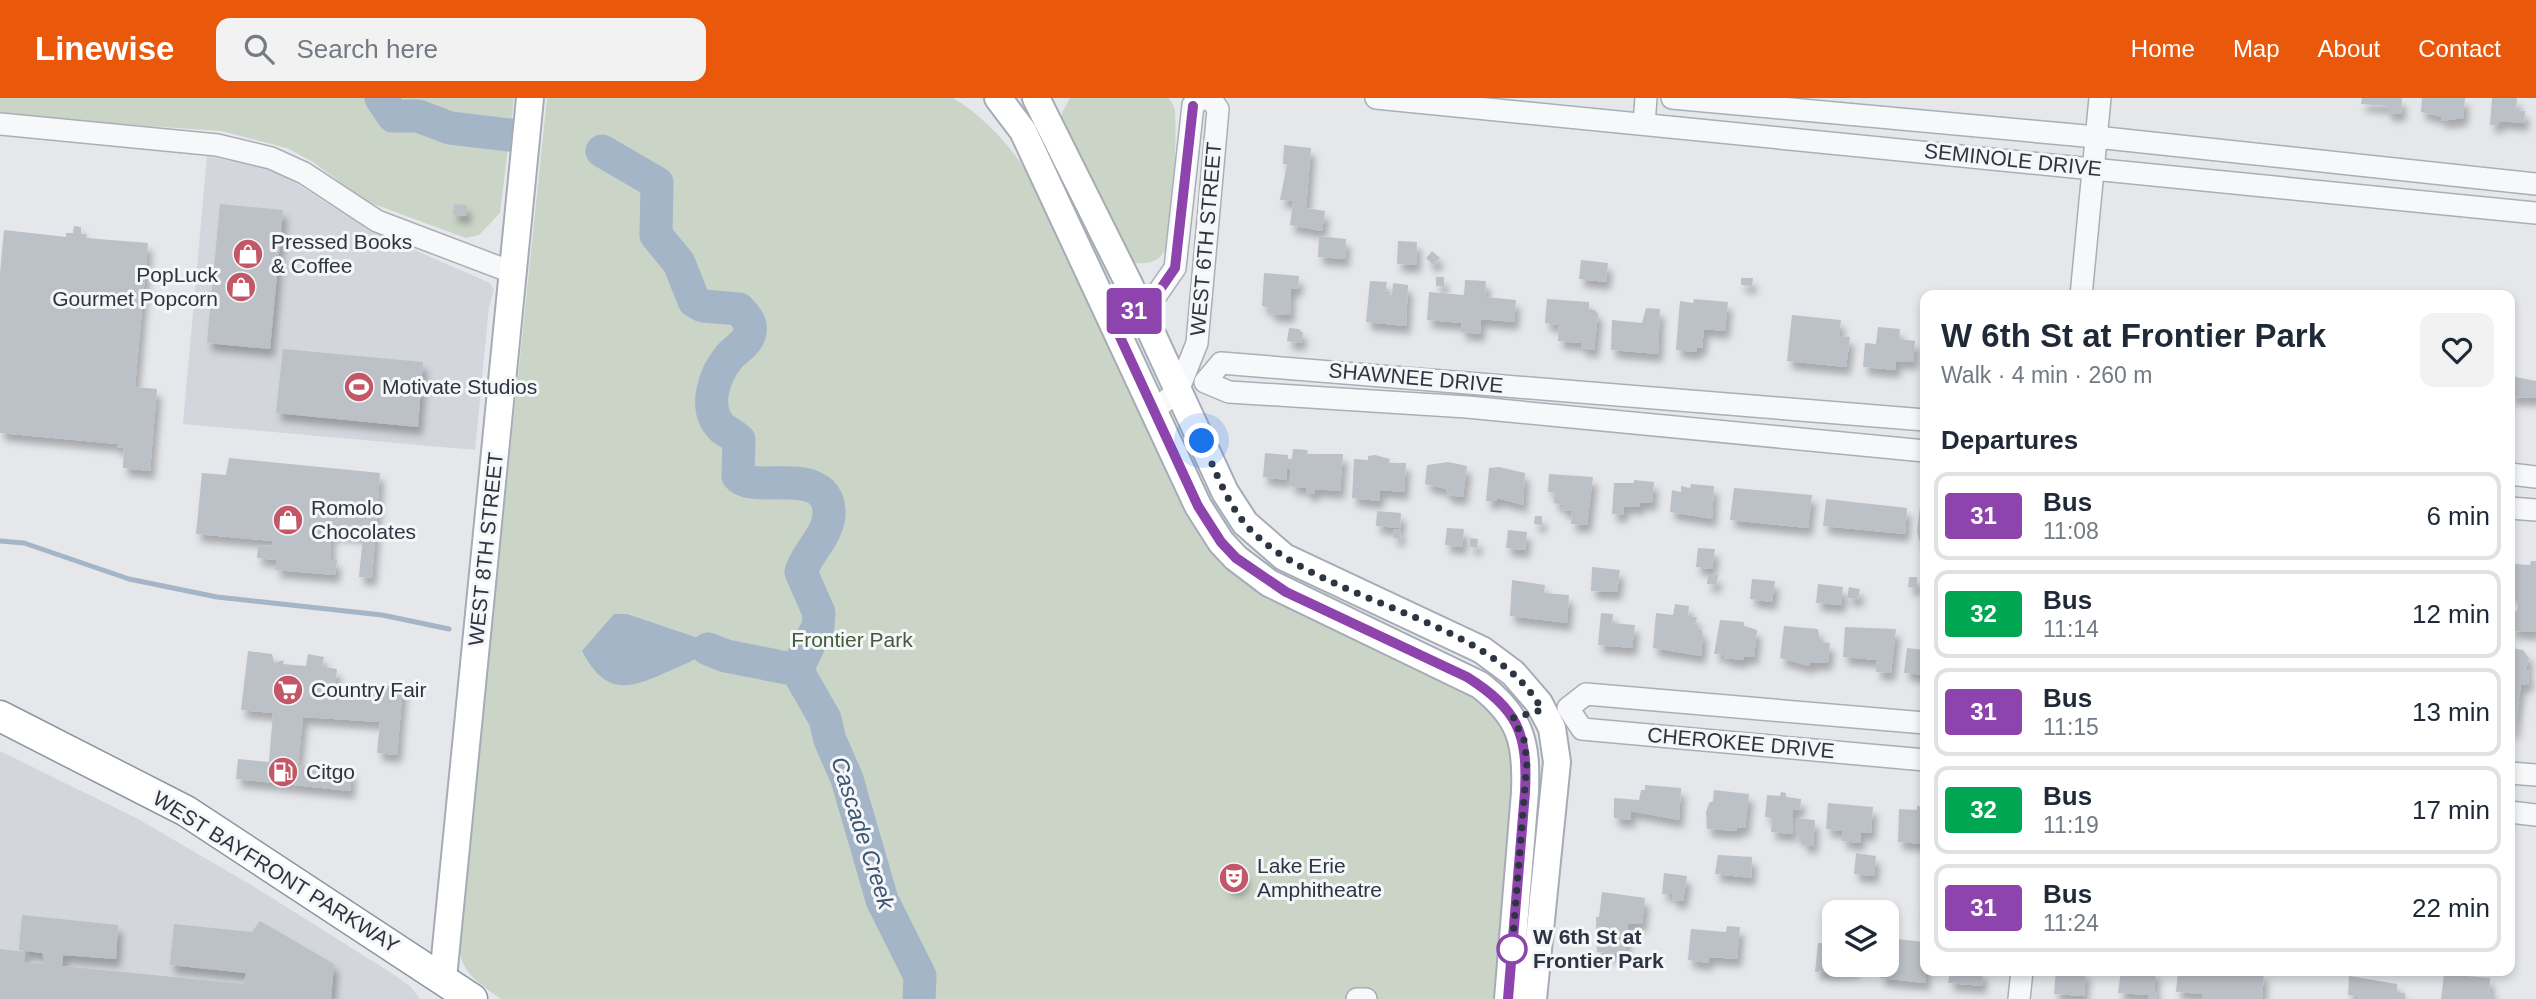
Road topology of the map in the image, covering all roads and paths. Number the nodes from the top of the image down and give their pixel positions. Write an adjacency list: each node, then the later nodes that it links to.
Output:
1 (530, 98): 18 (main road, WEST 8TH STREET)
2 (998, 98): 21 (main road)
3 (1036, 98): 20 (main road, CHEROKEE DRIVE)
4 (1203, 98): 20 (street, WEST 6TH STREET)
5 (1210, 98): 23 (street, WEST 6TH STREET)
6 (1376, 98): 11 (street, SEMINOLE DRIVE)
7 (1646, 98): 11 (street)
8 (1672, 98): 12 (street, SEMINOLE DRIVE)
9 (2100, 98): 12 (street)
10 (0, 124): 18 (street)
11 (1644, 124): 13 (street, SEMINOLE DRIVE)
12 (2096, 136): 13 (street); 14 (street, SEMINOLE DRIVE)
13 (2094, 168): 16 (street, SEMINOLE DRIVE); 19 (street)
14 (2384, 169): 15 (street, SEMINOLE DRIVE); 16 (street)
15 (2536, 184)
16 (2381, 197): 17 (street, SEMINOLE DRIVE)
17 (2536, 213)
18 (514, 273): 43 (main road, WEST 8TH STREET)
19 (2082, 290)
20 (1140, 307): 21 (street, WEST 6TH STREET); 23 (main road, CHEROKEE DRIVE)
21 (1114, 324): 25 (main road)
22 (1205, 382): 23 (street, SHAWNEE DRIVE); 24 (street, SHAWNEE DRIVE); 27 (street, SHAWNEE DRIVE)
23 (1178, 391): 25 (street); 33 (main road, CHEROKEE DRIVE)
24 (1636, 396): 26 (street, SHAWNEE DRIVE); 27 (street)
25 (1154, 410): 36 (main road)
26 (1920, 420)
27 (1633, 423): 28 (street, SHAWNEE DRIVE)
28 (1920, 451)
29 (2515, 475): 30 (street)
30 (2536, 477)
31 (2515, 508): 32 (street)
32 (2536, 510)
33 (1554, 715): 35 (street, CHEROKEE DRIVE); 36 (street, CHEROKEE DRIVE); 37 (street, CHEROKEE DRIVE); 48 (main road)
34 (0, 716): 43 (highway, WEST BAYFRONT PARKWAY)
35 (1920, 723)
36 (1516, 724): 47 (main road)
37 (1920, 760)
38 (2515, 773): 39 (street)
39 (2536, 775)
40 (2515, 813): 41 (street)
41 (2536, 815)
42 (2021, 976): 49 (street)
43 (442, 988): 44 (highway, WEST BAYFRONT PARKWAY)
44 (472, 999)
45 (1357, 999): 46 (street)
46 (1366, 999)
47 (1508, 999)
48 (1533, 999)
49 (2019, 999)

